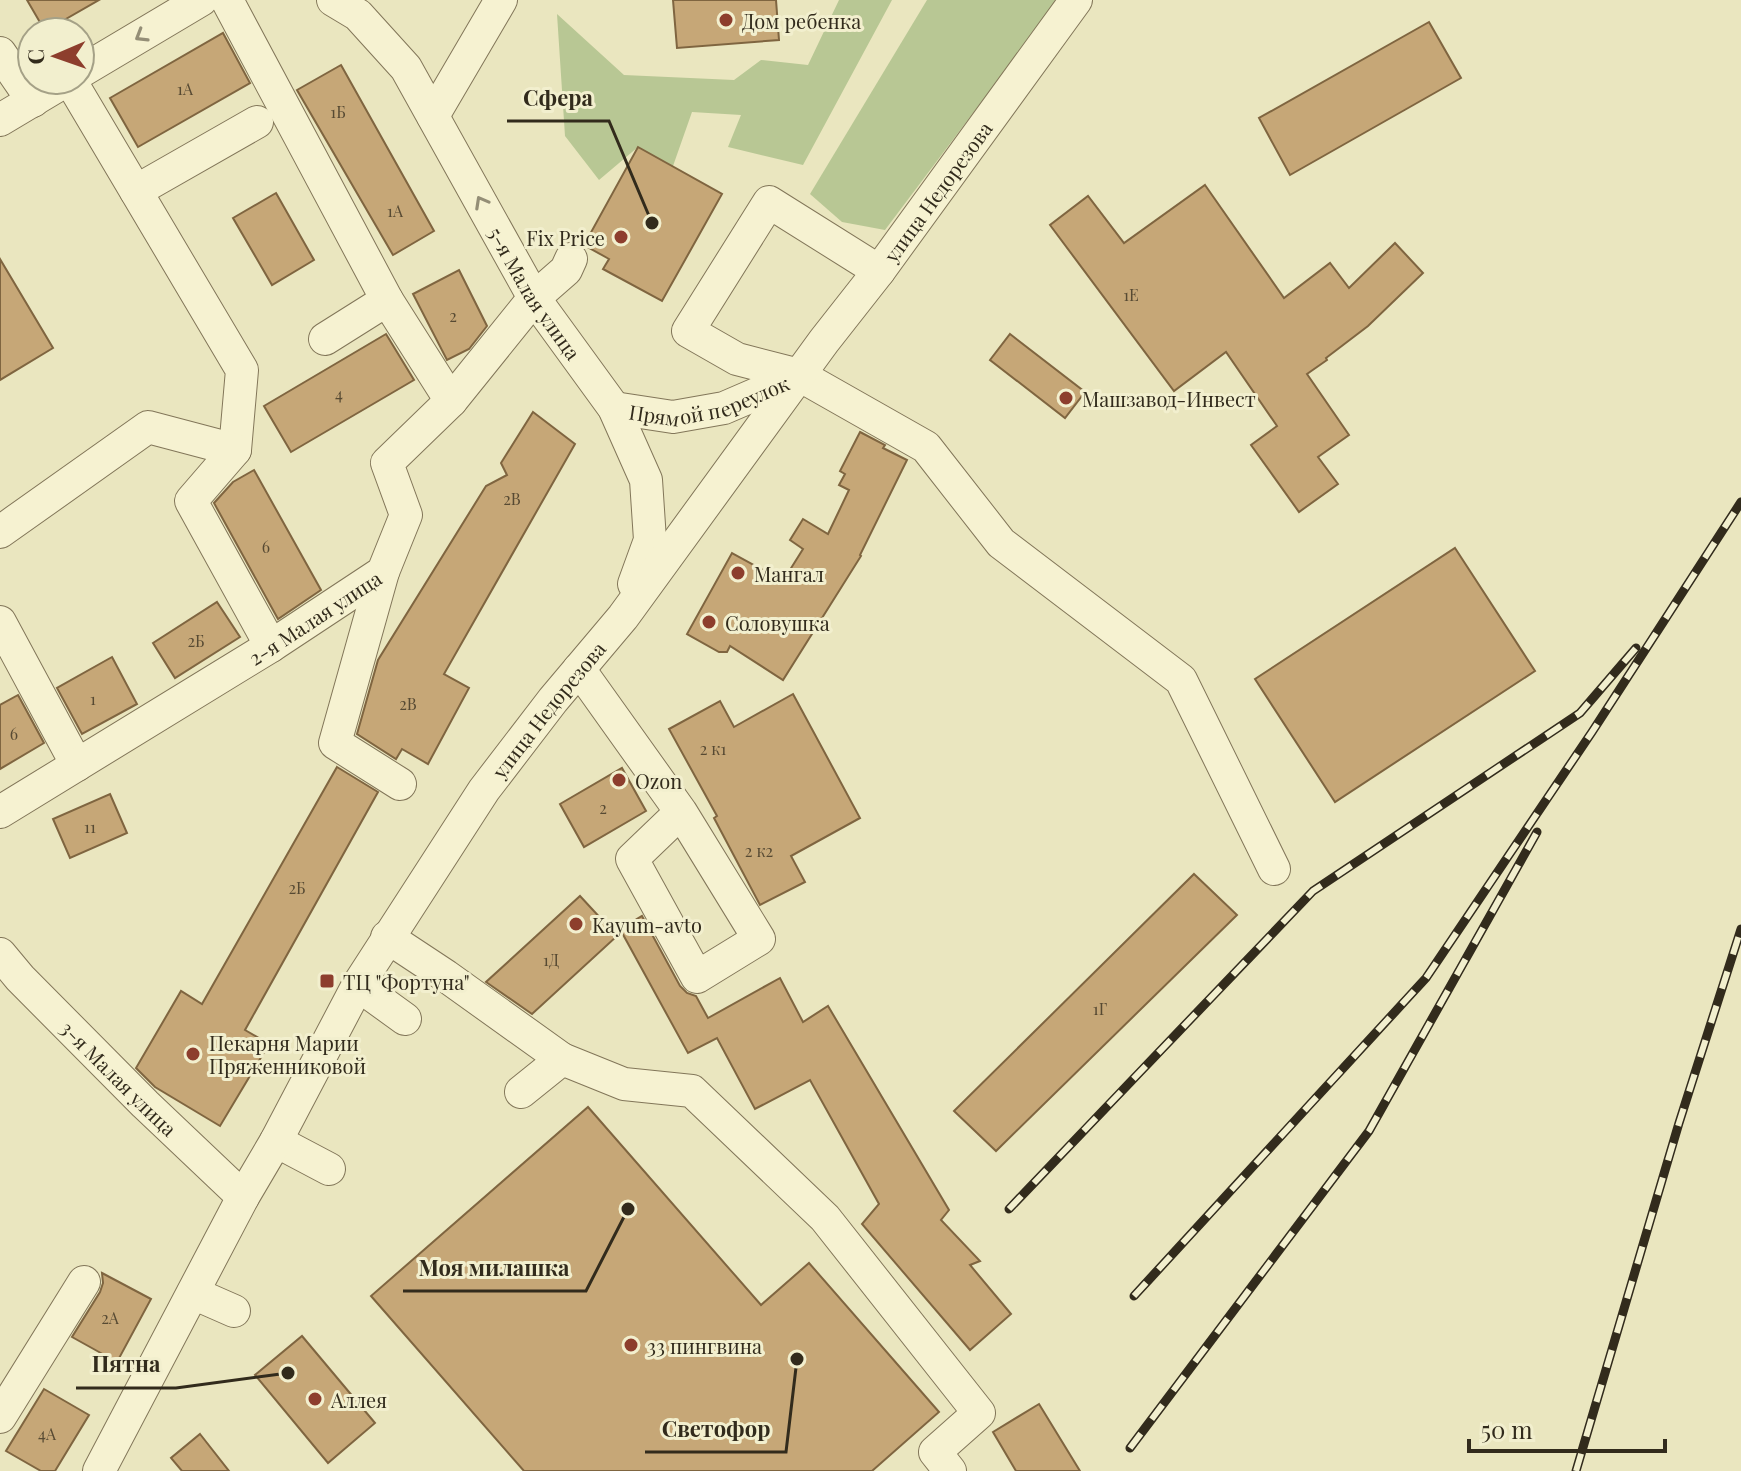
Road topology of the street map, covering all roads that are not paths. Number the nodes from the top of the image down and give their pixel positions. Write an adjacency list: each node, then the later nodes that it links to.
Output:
1 (201, 0): 7 (street, one-way to 7)
2 (227, 0): 18 (street)
3 (333, 0): 11 (street, 5-я Малая улица)
4 (501, 0): 11 (street)
5 (1076, 0): 16 (street, улица Недорезова)
6 (0, 53): 10 (street)
7 (96, 62)
8 (42, 96): 10 (street)
9 (79, 96): 14 (street)
10 (33, 101): 12 (street)
11 (433, 116): 17 (street, 5-я Малая улица, one-way to 11)
12 (0, 120)
13 (257, 122): 14 (street)
14 (136, 191): 23 (street)
15 (571, 259): 17 (street, 2-я Малая улица)
16 (879, 271): 20 (street, улица Недорезова); 20 (street)
17 (534, 298): 21 (street, 2-я Малая улица); 22 (street, 5-я Малая улица)
18 (387, 300): 19 (street); 21 (street)
19 (325, 339)
20 (799, 375): 22 (street, Прямой переулок); 26 (street, улица Недорезова); 34 (street)
21 (451, 401): 25 (street, 2-я Малая улица)
22 (614, 408): 26 (street, 5-я Малая улица)
23 (235, 450): 24 (street); 28 (street)
24 (0, 532)
25 (383, 572): 28 (street, 2-я Малая улица); 31 (street)
26 (623, 617): 29 (street, улица Недорезова)
27 (0, 622): 30 (street)
28 (271, 646): 30 (street, 2-я Малая улица)
29 (579, 669): 33 (street); 35 (street, улица Недорезова)
30 (77, 765): 32 (street, 2-я Малая улица)
31 (400, 784)
32 (0, 812)
33 (681, 812): 33 (street)
34 (1274, 869)
35 (387, 937): 37 (street, улица Недорезова); 39 (street)
36 (0, 954): 43 (street, 3-я Малая улица)
37 (358, 985): 38 (street); 41 (street, улица Недорезова)
38 (405, 1019)
39 (562, 1059): 40 (street); 49 (street)
40 (521, 1092)
41 (276, 1141): 42 (street); 43 (street, улица Недорезова)
42 (329, 1169)
43 (243, 1197): 45 (street, улица Недорезова)
44 (84, 1282): 47 (street)
45 (193, 1293): 46 (street); 48 (street, улица Недорезова)
46 (234, 1311)
47 (0, 1417)
48 (99, 1471)
49 (950, 1471)

